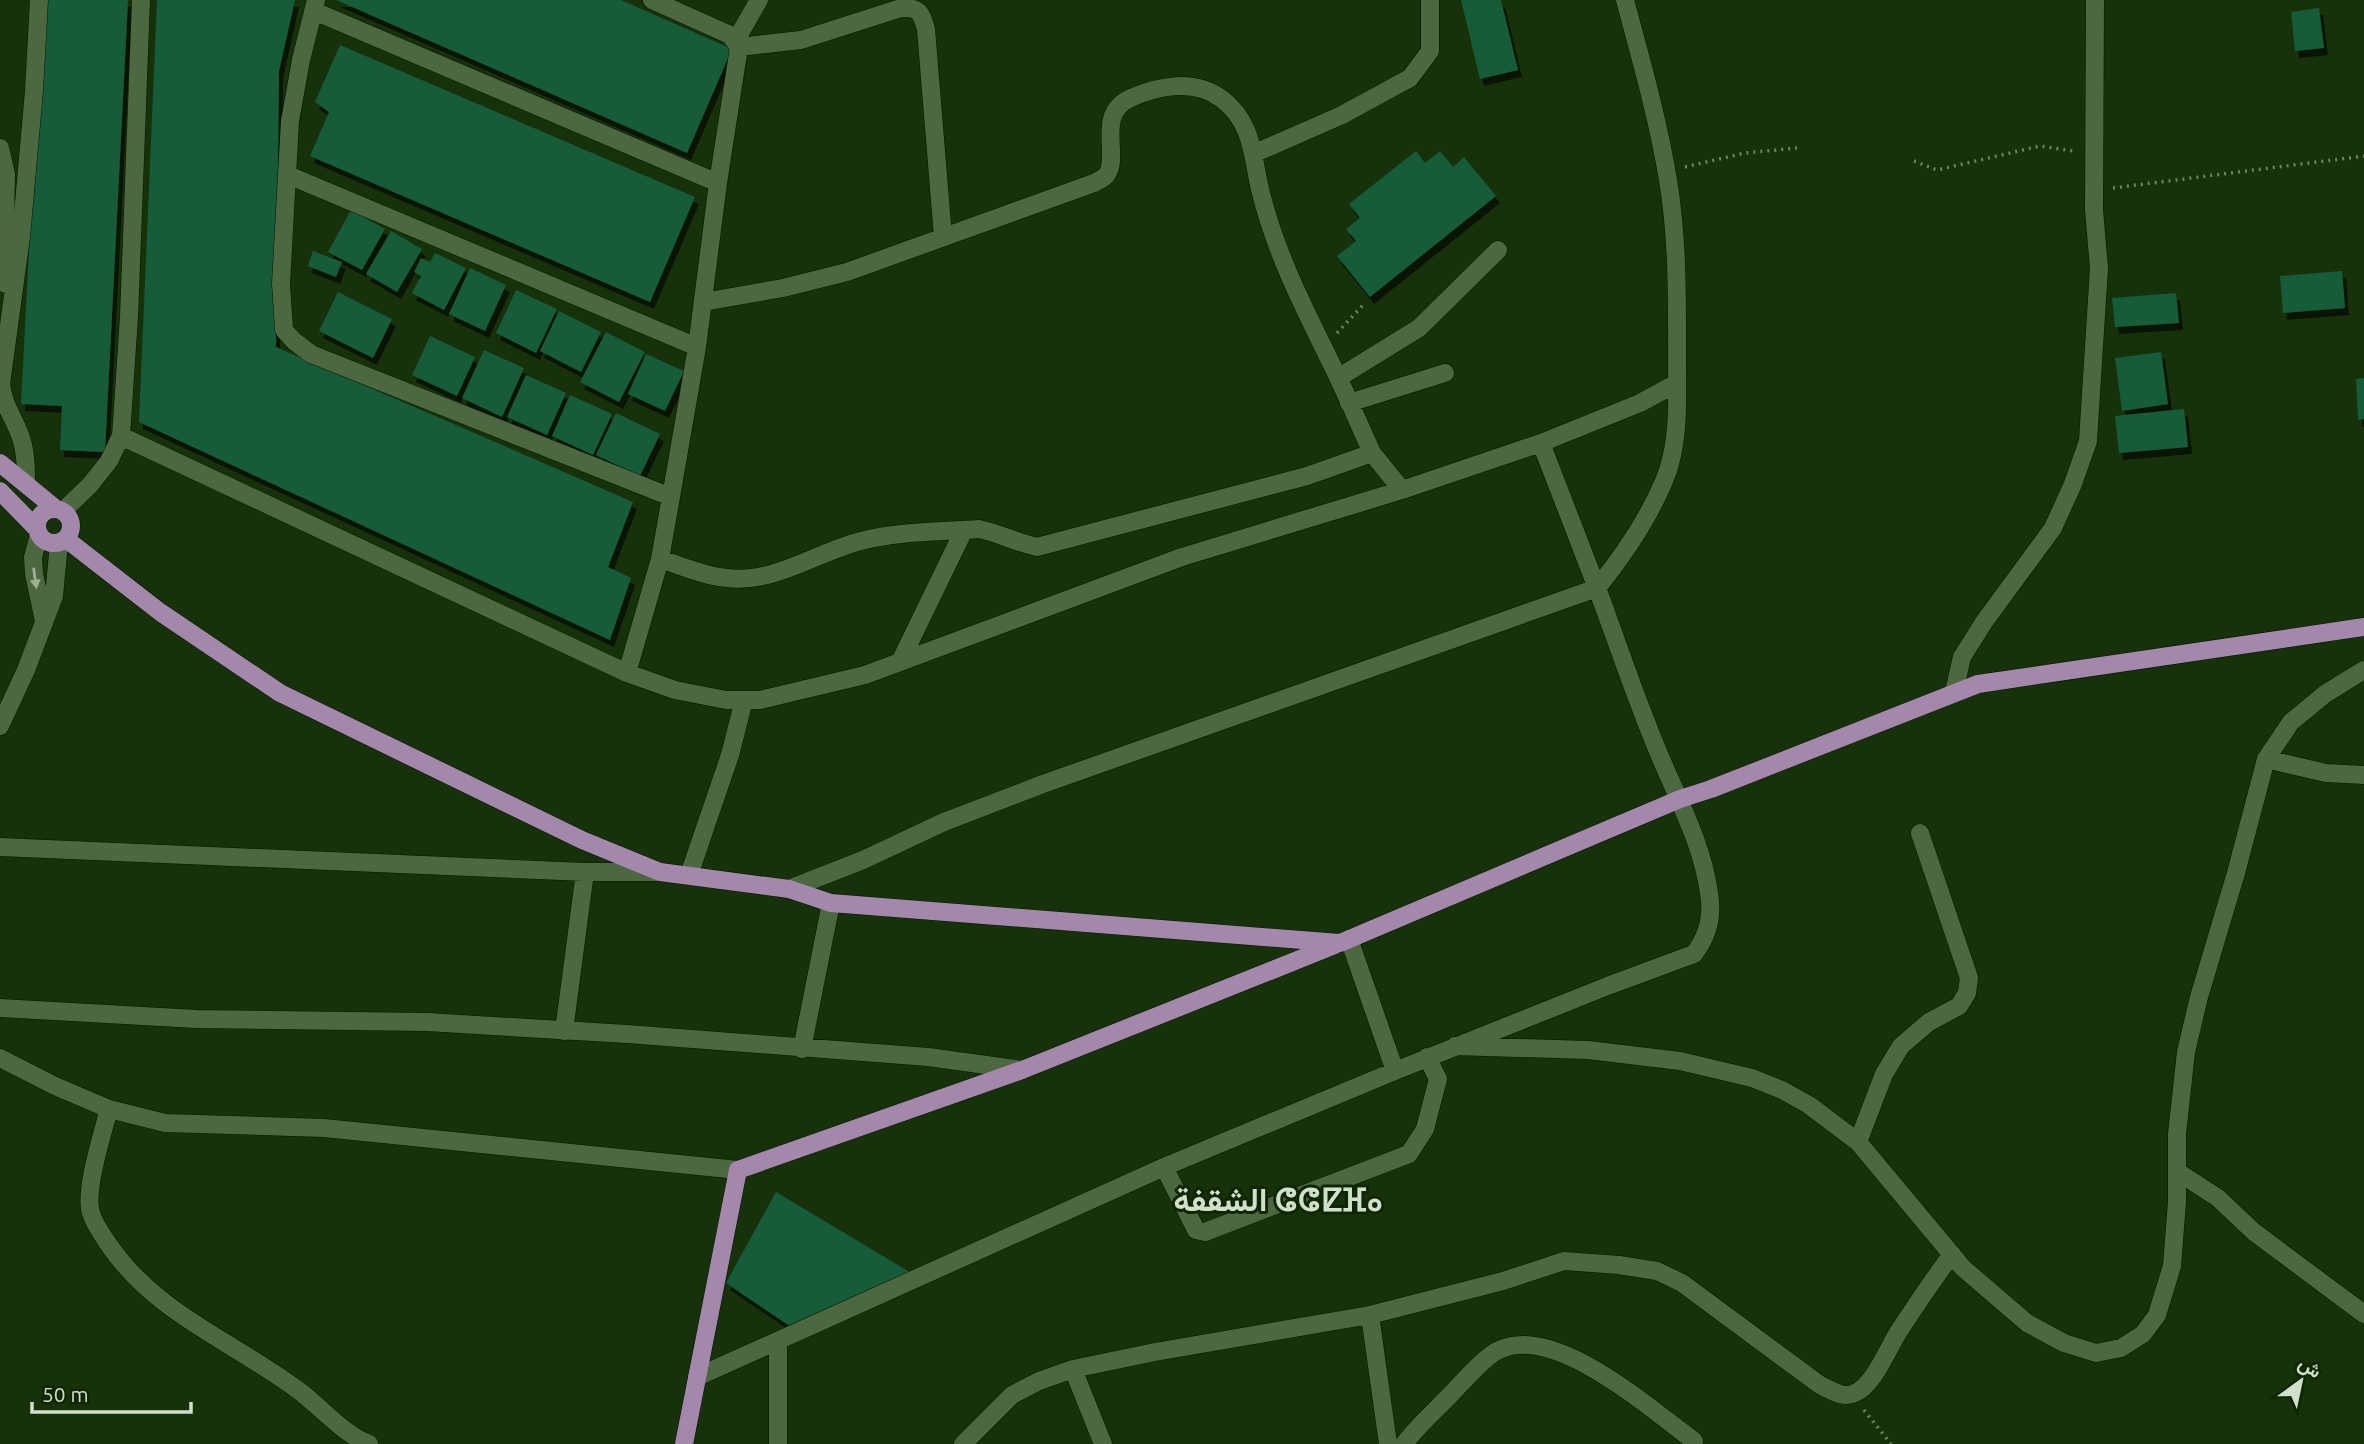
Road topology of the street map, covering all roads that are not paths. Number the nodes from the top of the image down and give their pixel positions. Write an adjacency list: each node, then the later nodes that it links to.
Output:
1 (39, 0): 17 (street)
2 (141, 0): 23 (street)
3 (652, 0): 9 (street)
4 (759, 0): 9 (street)
5 (1430, 0): 11 (street)
6 (1625, 0): 21 (street)
7 (2095, 0): 42 (street)
8 (315, 6): 12 (street); 13 (street)
9 (737, 44): 13 (street); 14 (street)
10 (0, 148): 17 (street)
11 (1253, 154): 14 (street); 20 (street)
12 (288, 175): 18 (street); 30 (street)
13 (718, 183): 16 (street)
14 (943, 237): 16 (street)
15 (1498, 250): 20 (street)
16 (703, 302): 18 (street)
17 (10, 310): 27 (street)
18 (697, 347): 30 (street)
19 (1445, 373): 22 (street)
20 (1338, 378): 22 (street)
21 (1677, 383): 24 (street); 36 (street)
22 (1349, 403): 25 (street)
23 (121, 436): 31 (street); 41 (street)
24 (1541, 443): 28 (street); 36 (street)
25 (1372, 453): 28 (street); 32 (street)
26 (0, 463): 27 (main road)
27 (26, 484): 31 (main road)
28 (1402, 490): 39 (street)
29 (0, 491): 33 (main road)
30 (671, 497): 35 (street)
31 (60, 510): 33 (main road); 34 (main road)
32 (964, 530): 35 (street); 39 (street)
33 (37, 531): 34 (main road); 37 (street, one-way to 37)
34 (63, 541): 37 (street); 51 (main road)
35 (660, 559): 41 (street)
36 (1597, 588): 47 (street); 53 (street)
37 (44, 621): 44 (street)
38 (2364, 627): 42 (main road)
39 (900, 662): 43 (street)
40 (2364, 670): 45 (street)
41 (628, 673): 43 (street)
42 (1954, 692): 47 (main road)
43 (744, 700): 52 (street)
44 (0, 726)
45 (2266, 759): 46 (street); 68 (street)
46 (2364, 775)
47 (1680, 799): 55 (main road); 58 (street)
48 (1920, 833): 65 (street)
49 (0, 847): 50 (street)
50 (586, 872): 51 (street); 57 (street)
51 (660, 872): 52 (main road)
52 (689, 875): 53 (main road)
53 (789, 889): 54 (main road)
54 (831, 903): 55 (main road); 59 (street)
55 (1345, 941): 62 (main road); 63 (street)
56 (0, 1008): 57 (street)
57 (564, 1031): 59 (street)
58 (1455, 1046): 60 (street); 65 (street)
59 (802, 1049): 62 (street)
60 (1427, 1057): 63 (street); 66 (street)
61 (0, 1058): 64 (street)
62 (1022, 1070): 67 (main road)
63 (1395, 1070): 66 (street)
64 (109, 1109): 67 (street); 76 (street)
65 (1858, 1142): 69 (street)
66 (1164, 1167): 72 (street)
67 (738, 1170): 74 (main road)
68 (2178, 1172): 69 (street); 70 (street)
69 (1952, 1254): 71 (street)
70 (2364, 1314)
71 (1370, 1315): 73 (street); 81 (street)
72 (778, 1342): 74 (street); 78 (street)
73 (1073, 1369): 79 (street); 80 (street)
74 (697, 1377): 77 (main road)
75 (1694, 1441): 82 (street)
76 (369, 1444)
77 (684, 1444)
78 (778, 1444)
79 (963, 1444)
80 (1103, 1444)
81 (1388, 1444)
82 (1404, 1444)

